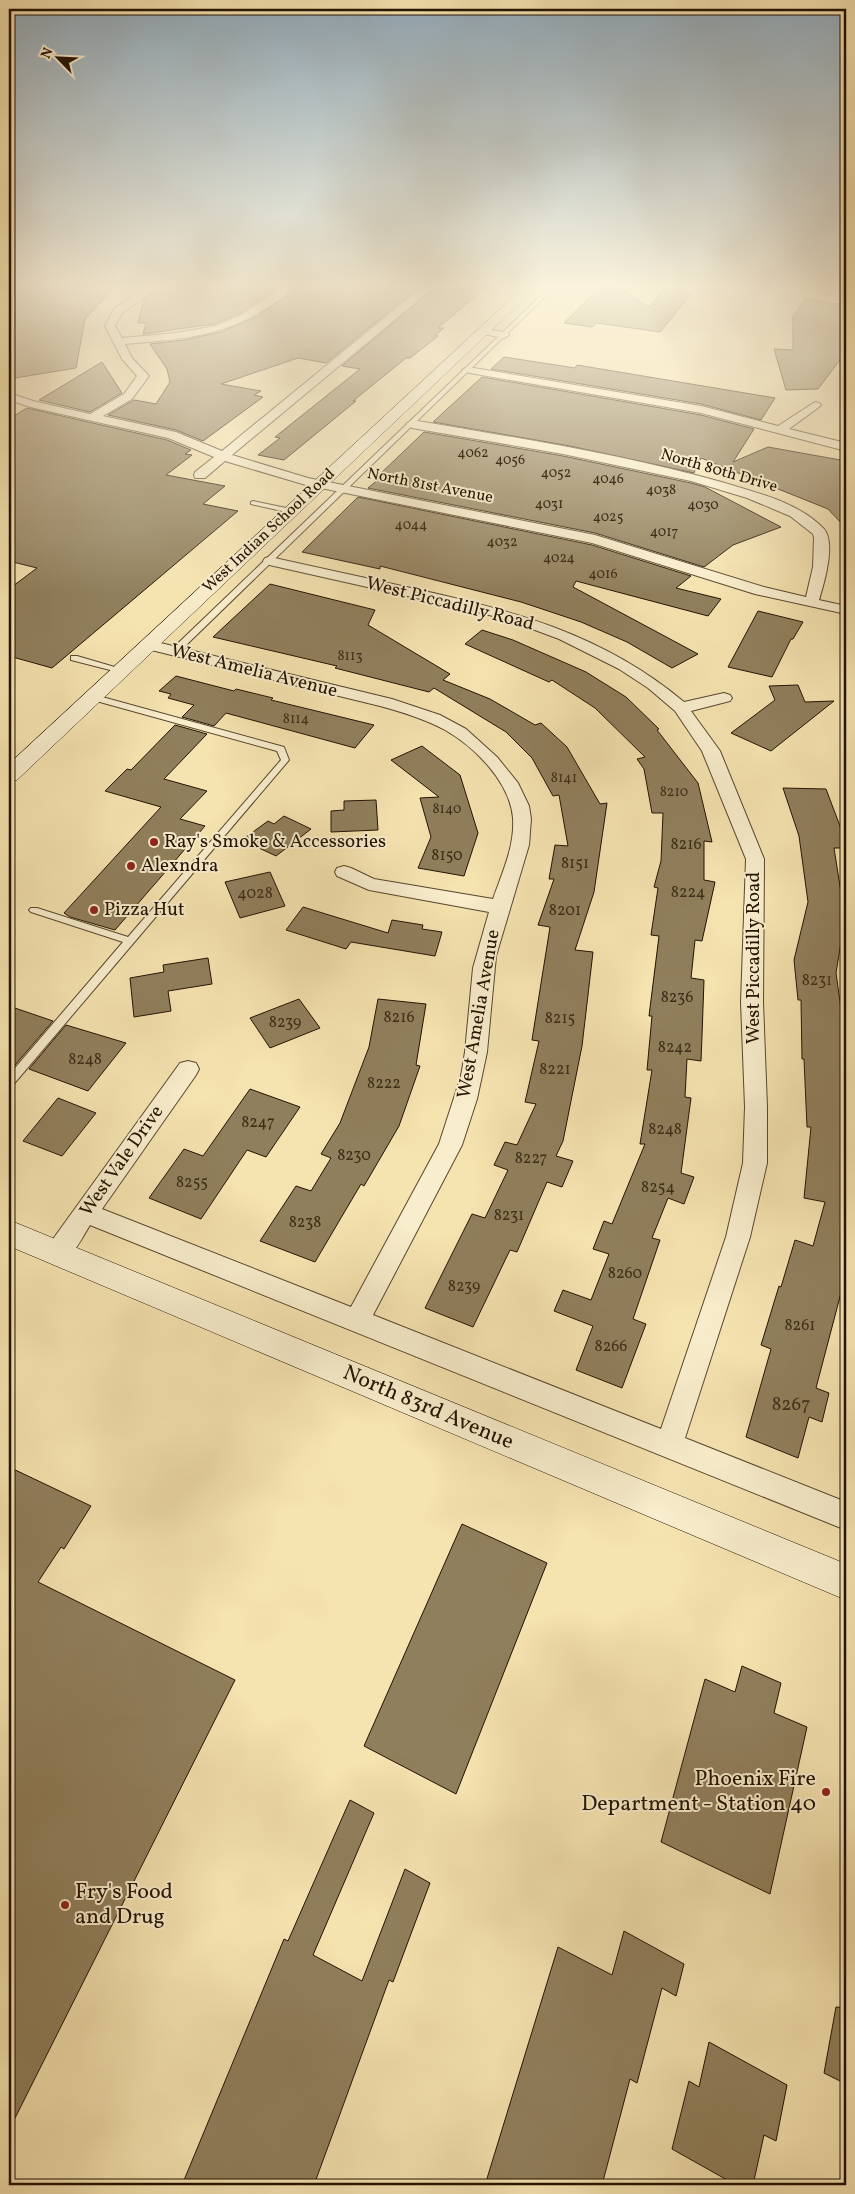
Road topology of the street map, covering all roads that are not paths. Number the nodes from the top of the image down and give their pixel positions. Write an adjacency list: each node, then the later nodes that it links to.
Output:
1 (138, 389): 8 (street)
2 (303, 389): 12 (street)
3 (420, 389): 14 (main road, West Indian School Road)
4 (448, 389): 9 (lane, West Indian School Road)
5 (586, 389): 10 (street)
6 (9, 396): 8 (street, North 81st Avenue)
7 (815, 405): 10 (street)
8 (93, 417): 12 (street, North 81st Avenue)
9 (412, 424): 15 (lane, West Indian School Road); 19 (street, North 80th Drive)
10 (781, 429): 11 (street)
11 (846, 447)
12 (223, 456): 13 (street); 14 (street, North 81st Avenue)
13 (200, 476)
14 (320, 484): 15 (street, North 81st Avenue); 17 (main road, West Indian School Road)
15 (346, 487): 18 (lane, West Indian School Road); 19 (street, North 81st Avenue)
16 (253, 503): 17 (lane)
17 (291, 511): 21 (main road, West Indian School Road)
18 (270, 561): 22 (lane, West Indian School Road); 27 (street, West Piccadilly Road)
19 (812, 603): 20 (street, North 81st Avenue)
20 (846, 610)
21 (148, 645): 22 (street, West Amelia Avenue); 24 (main road, West Indian School Road)
22 (175, 652): 30 (street, West Amelia Avenue)
23 (74, 658): 24 (lane)
24 (121, 670): 25 (main road, West Indian School Road)
25 (92, 697): 28 (main road, West Indian School Road); 32 (lane)
26 (724, 698): 27 (street)
27 (681, 708): 39 (street, West Piccadilly Road)
28 (9, 775)
29 (344, 872): 30 (street)
30 (500, 907): 38 (street, West Amelia Avenue)
31 (34, 910): 32 (lane)
32 (130, 941): 34 (lane)
33 (188, 1069): 35 (street, West Vale Drive)
34 (9, 1082)
35 (86, 1213): 37 (street, West Vale Drive); 38 (street)
36 (9, 1234): 37 (main road, North 83rd Avenue)
37 (57, 1253): 41 (main road, North 83rd Avenue)
38 (356, 1322): 39 (street)
39 (669, 1446): 40 (street)
40 (846, 1516)
41 (846, 1582)

